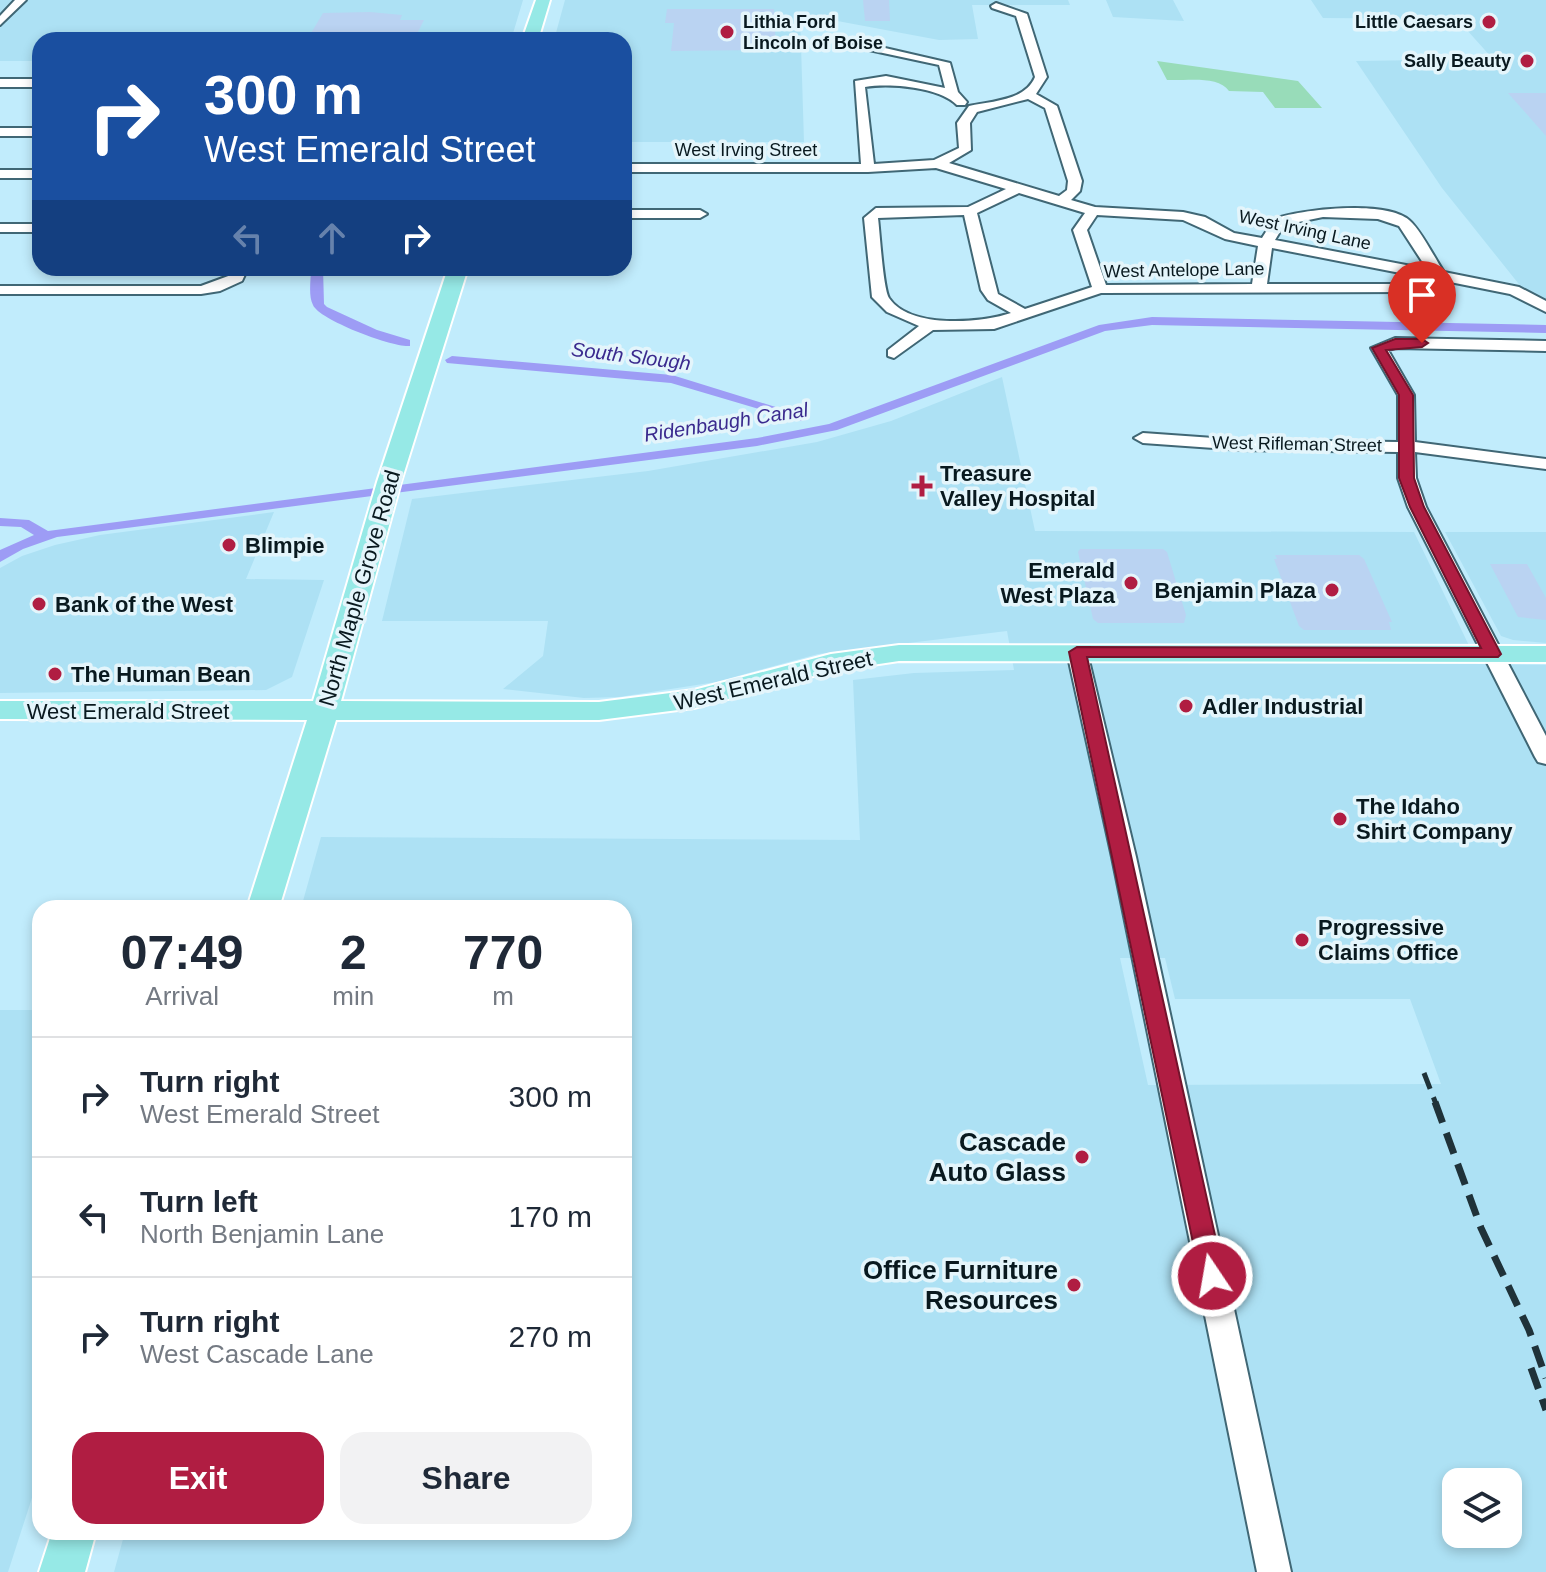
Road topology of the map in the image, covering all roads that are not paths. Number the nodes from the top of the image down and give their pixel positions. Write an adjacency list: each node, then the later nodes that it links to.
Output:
1 (21, 0): 4 (street)
2 (543, 0): 5 (main road)
3 (996, 6): 10 (street)
4 (0, 22)
5 (533, 32)
6 (859, 45): 9 (street)
7 (0, 83): 8 (street)
8 (32, 83)
9 (952, 93): 11 (street); 16 (street)
10 (1029, 95): 11 (street); 20 (street)
11 (973, 109): 14 (street)
12 (32, 129): 13 (street)
13 (0, 132)
14 (937, 164): 16 (street, West Irving Lane); 19 (street, West Irving Lane)
15 (632, 168): 16 (street, West Irving Street)
16 (868, 168)
17 (0, 174): 18 (street)
18 (32, 174)
19 (1019, 188): 20 (street, West Irving Lane); 21 (street)
20 (1063, 200): 22 (street, West Irving Lane)
21 (970, 211): 35 (street); 36 (street)
22 (1094, 211): 27 (street, West Irving Lane); 31 (street)
23 (632, 214): 24 (street)
24 (700, 214)
25 (0, 228): 26 (street)
26 (32, 228)
27 (1265, 244): 30 (street, West Irving Lane); 30 (street); 32 (street)
28 (238, 276): 33 (street)
29 (455, 276): 46 (main road, North Maple Grove Road)
30 (1440, 277): 32 (street, West Antelope Lane); 34 (street, West Irving Lane)
31 (1100, 289): 32 (street, West Antelope Lane); 35 (street, West Antelope Lane)
32 (1259, 289)
33 (0, 290)
34 (1546, 307)
35 (1024, 314): 36 (street, West Antelope Lane)
36 (930, 325): 38 (street)
37 (1546, 346): 40 (street)
38 (894, 353)
39 (1143, 438): 40 (street, West Rifleman Street)
40 (1405, 447): 41 (street, West Rifleman Street); 43 (street)
41 (1546, 464)
42 (1077, 652): 43 (main road, West Emerald Street); 46 (main road, West Emerald Street); 51 (street)
43 (1492, 654): 44 (main road, West Emerald Street); 47 (street)
44 (1546, 654)
45 (0, 710): 46 (main road, West Emerald Street)
46 (324, 712): 48 (main road, North Maple Grove Road)
47 (1546, 757)
48 (265, 900)
49 (72, 1540): 50 (main road)
50 (62, 1572)
51 (1274, 1572)

